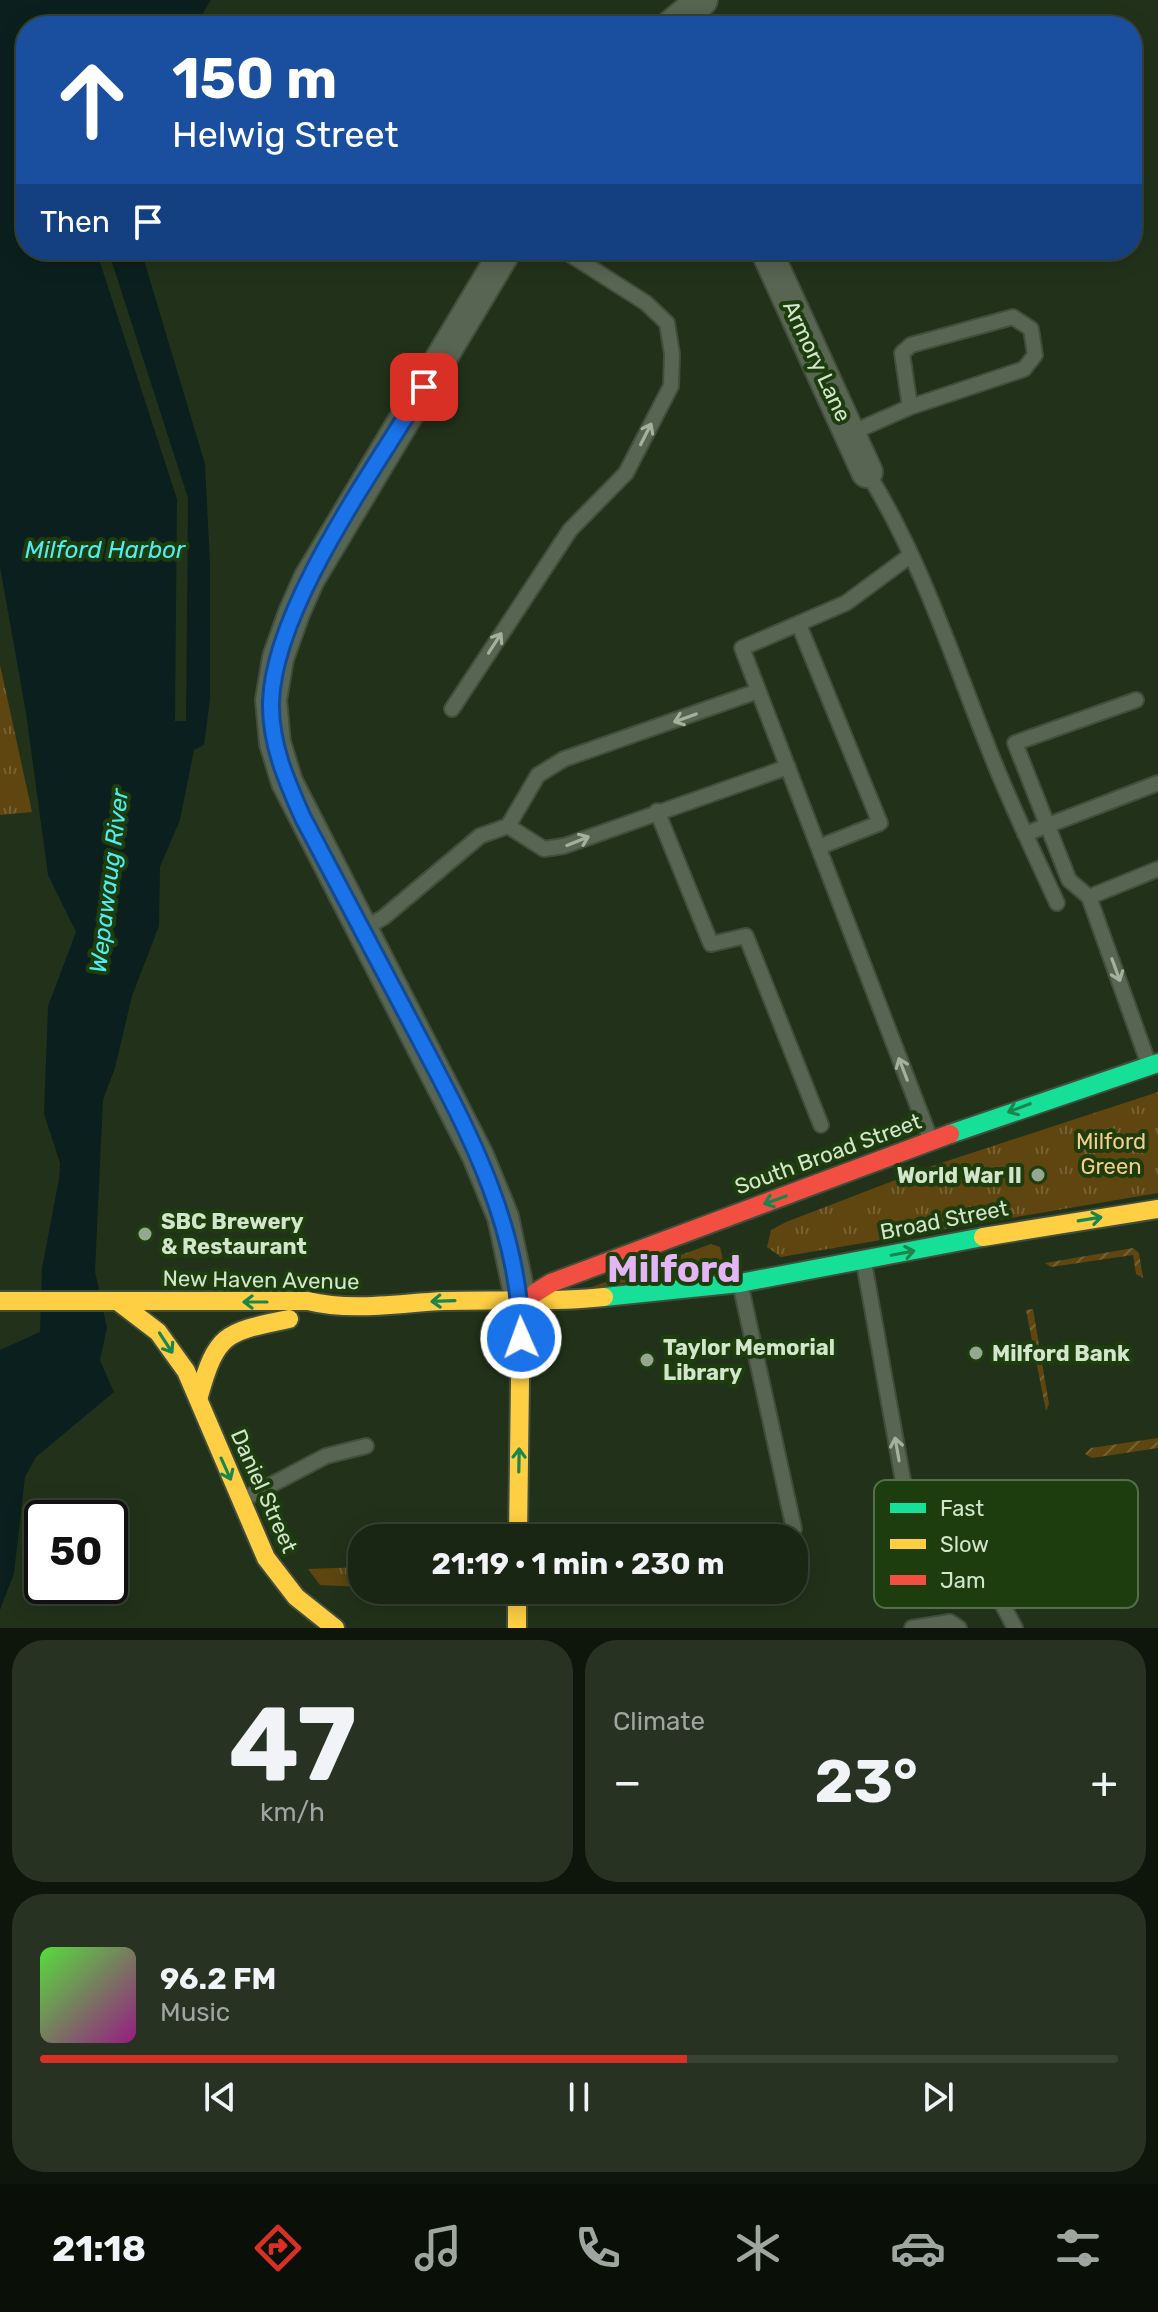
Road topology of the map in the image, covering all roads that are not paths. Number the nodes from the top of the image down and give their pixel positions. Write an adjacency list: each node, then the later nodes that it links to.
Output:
1 (702, 0): 2 (street)
2 (683, 16)
3 (500, 260): 26 (street)
4 (579, 260): 13 (lane, one-way to 4)
5 (771, 260): 7 (street, Armory Lane)
6 (910, 407): 6 (lane); 7 (lane)
7 (851, 433): 8 (street, Armory Lane)
8 (867, 472): 9 (lane)
9 (911, 555): 10 (lane); 15 (lane)
10 (799, 625): 11 (lane); 22 (lane)
11 (758, 691): 16 (lane); 20 (lane, one-way to 20)
12 (1136, 700): 14 (lane)
13 (452, 709)
14 (1015, 743): 15 (lane); 19 (lane)
15 (990, 753): 21 (lane)
16 (788, 767): 18 (lane); 22 (lane)
17 (1158, 783): 19 (lane)
18 (657, 811): 20 (lane, one-way to 18); 28 (lane)
19 (1047, 824): 21 (lane); 24 (lane)
20 (508, 826): 26 (lane)
21 (1025, 834): 25 (lane)
22 (819, 847): 29 (lane, one-way to 22)
23 (1158, 869): 24 (lane)
24 (1089, 897): 27 (lane, one-way to 27)
25 (1057, 903)
26 (362, 931): 34 (street)
27 (1154, 1064): 29 (main road, South Broad Street, one-way to 29)
28 (821, 1125)
29 (931, 1142): 34 (main road, South Broad Street, one-way to 34)
30 (1157, 1214): 31 (main road, Broad Street, one-way to 30)
31 (863, 1260): 32 (main road, Broad Street); 39 (lane, one-way to 31)
32 (739, 1276): 34 (main road, Broad Street); 42 (lane)
33 (0, 1301): 35 (main road, New Haven Avenue)
34 (521, 1302): 36 (main road, New Haven Avenue, one-way to 36); 41 (main road, one-way to 34)
35 (112, 1303): 36 (main road, New Haven Avenue, one-way to 35); 37 (main road, Daniel Street, one-way to 37)
36 (333, 1307): 37 (main road)
37 (199, 1396): 40 (main road, Daniel Street, one-way to 40)
38 (366, 1446): 40 (lane)
39 (903, 1480)
40 (240, 1501): 45 (main road, Daniel Street)
41 (518, 1524)
42 (793, 1524)
43 (517, 1604): 46 (main road)
44 (1004, 1608): 49 (lane)
45 (335, 1628)
46 (517, 1628)
47 (912, 1628): 48 (lane)
48 (959, 1628)
49 (1015, 1628)

